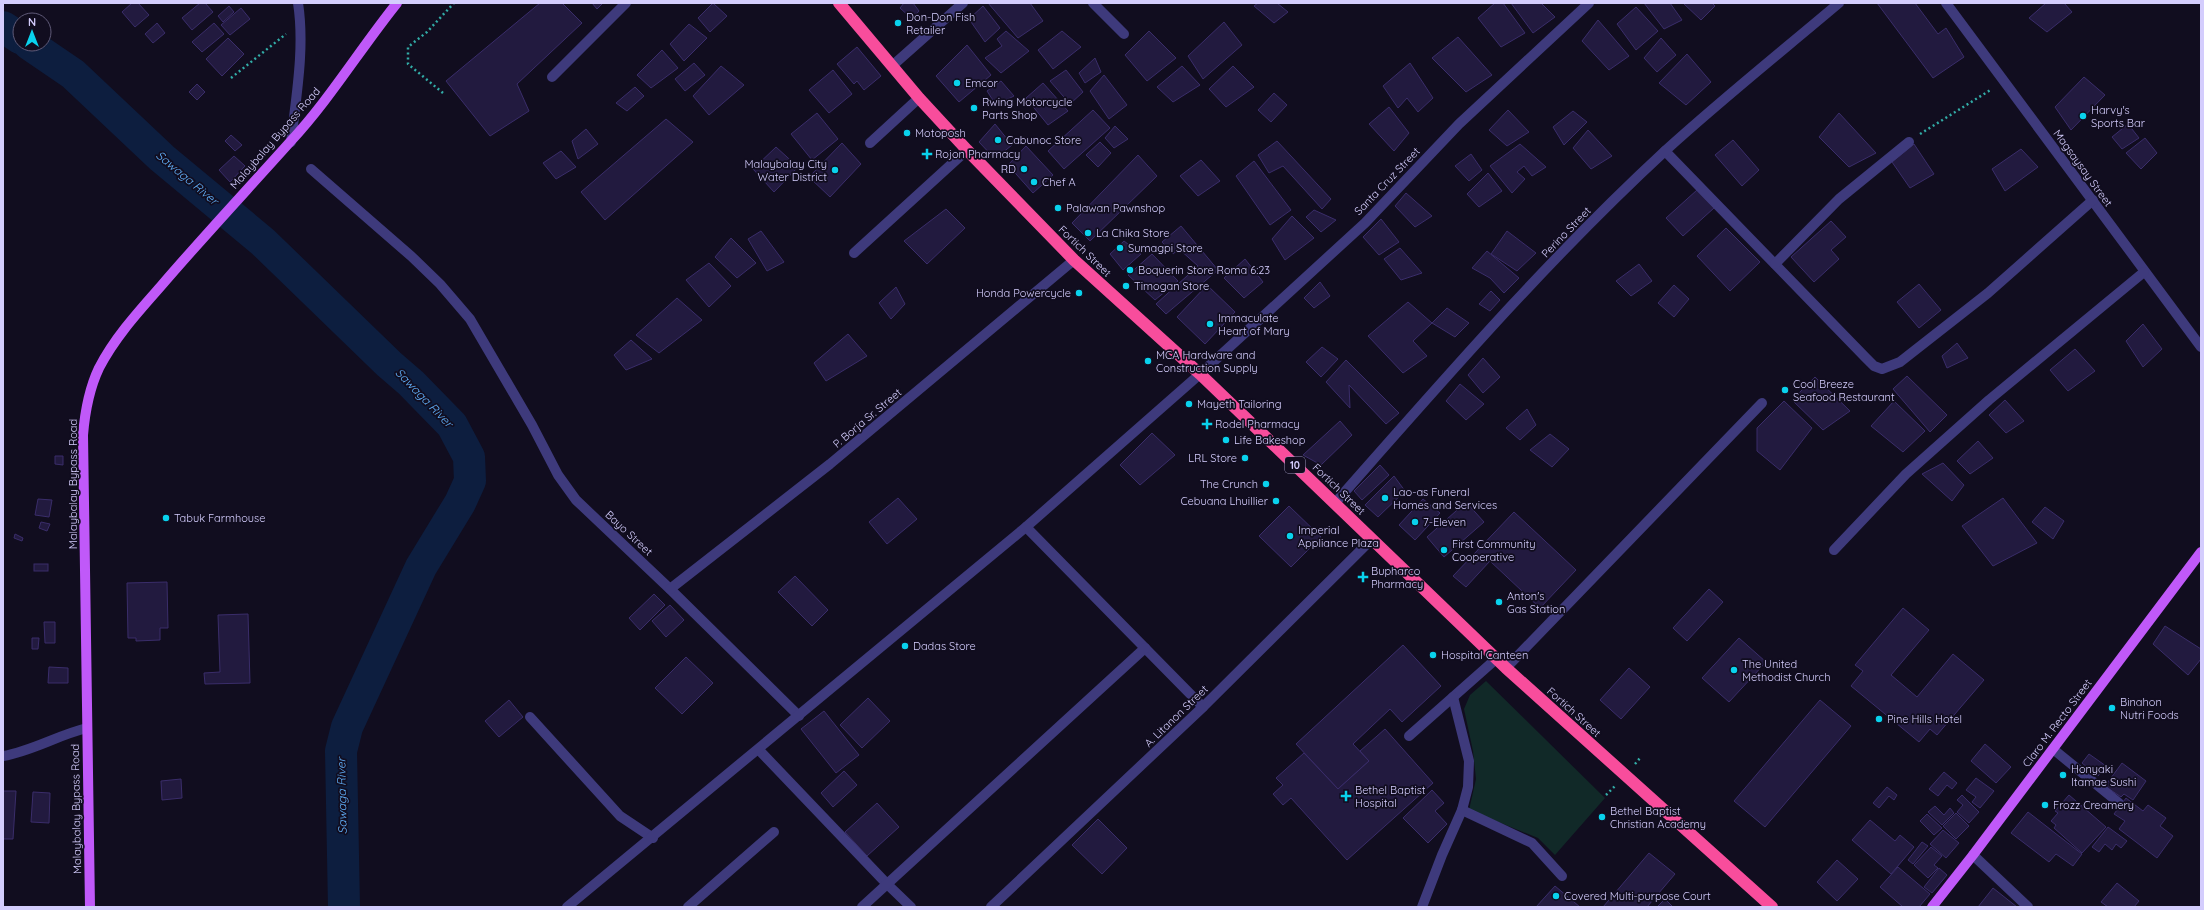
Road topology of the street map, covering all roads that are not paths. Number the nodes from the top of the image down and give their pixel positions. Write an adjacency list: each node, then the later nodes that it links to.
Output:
1 (298, 3): 14 (street)
2 (397, 3): 14 (main road, Malaybalay Bypass Road)
3 (626, 3): 12 (street)
4 (839, 3): 11 (highway, Fortich Street / 10)
5 (963, 3): 11 (street)
6 (1093, 3): 10 (street)
7 (1589, 3): 26 (street, Santa Cruz Street)
8 (1839, 3): 18 (street, Perino Street)
9 (1946, 3): 20 (street, Magsaysay Street)
10 (1124, 34)
11 (892, 66): 13 (highway, Fortich Street / 10)
12 (552, 77)
13 (919, 98): 16 (street); 17 (highway, Fortich Street / 10)
14 (291, 142): 41 (main road, Malaybalay Bypass Road)
15 (1909, 142): 23 (street)
16 (870, 143)
17 (967, 150): 21 (street); 22 (highway, Fortich Street / 10)
18 (1665, 151): 23 (street); 28 (street, Perino Street)
19 (311, 169): 33 (street, Bayo Street)
20 (2093, 200): 23 (street); 24 (street, Magsaysay Street)
21 (854, 253)
22 (1074, 260): 26 (highway, Fortich Street / 10); 33 (street, P. Borja Sr. Street)
23 (1775, 264)
24 (2144, 272): 25 (street, Magsaysay Street); 31 (street)
25 (2201, 347)
26 (1200, 374): 28 (highway, Fortich Street / 10); 29 (street, Santa Cruz Street)
27 (1762, 403): 36 (street)
28 (1335, 503): 30 (highway, Fortich Street / 10)
29 (1026, 527): 34 (street); 39 (street, Santa Cruz Street)
30 (1372, 538): 35 (highway, Fortich Street / 10); 38 (street, A. Litanon Street)
31 (1834, 550)
32 (2201, 552): 43 (main road, Claro M. Recto Street)
33 (670, 589): 39 (street, Bayo Street)
34 (1145, 648): 38 (street); 52 (street)
35 (1496, 659): 36 (highway, Fortich Street / 10); 37 (street)
36 (1506, 668): 60 (highway, Fortich Street / 10)
37 (1453, 697): 42 (street); 47 (street)
38 (1203, 707): 58 (street, A. Litanon Street)
39 (799, 716): 44 (street, Santa Cruz Street)
40 (530, 717): 49 (street)
41 (87, 728): 45 (street); 53 (main road, Malaybalay Bypass Road)
42 (1409, 736)
43 (2053, 749): 46 (street); 50 (main road, Claro M. Recto Street)
44 (759, 750): 49 (street, Santa Cruz Street); 52 (street)
45 (3, 756)
46 (2119, 803)
47 (1462, 810): 51 (street); 59 (street)
48 (774, 832): 55 (street)
49 (653, 838): 54 (street, Santa Cruz Street)
50 (1973, 855): 61 (main road, Claro M. Recto Street); 62 (street)
51 (1562, 876)
52 (887, 884): 56 (street); 57 (street)
53 (90, 907)
54 (567, 907)
55 (688, 907)
56 (862, 907)
57 (911, 907)
58 (991, 907)
59 (1422, 907)
60 (1772, 907)
61 (1932, 907)
62 (2028, 907)

